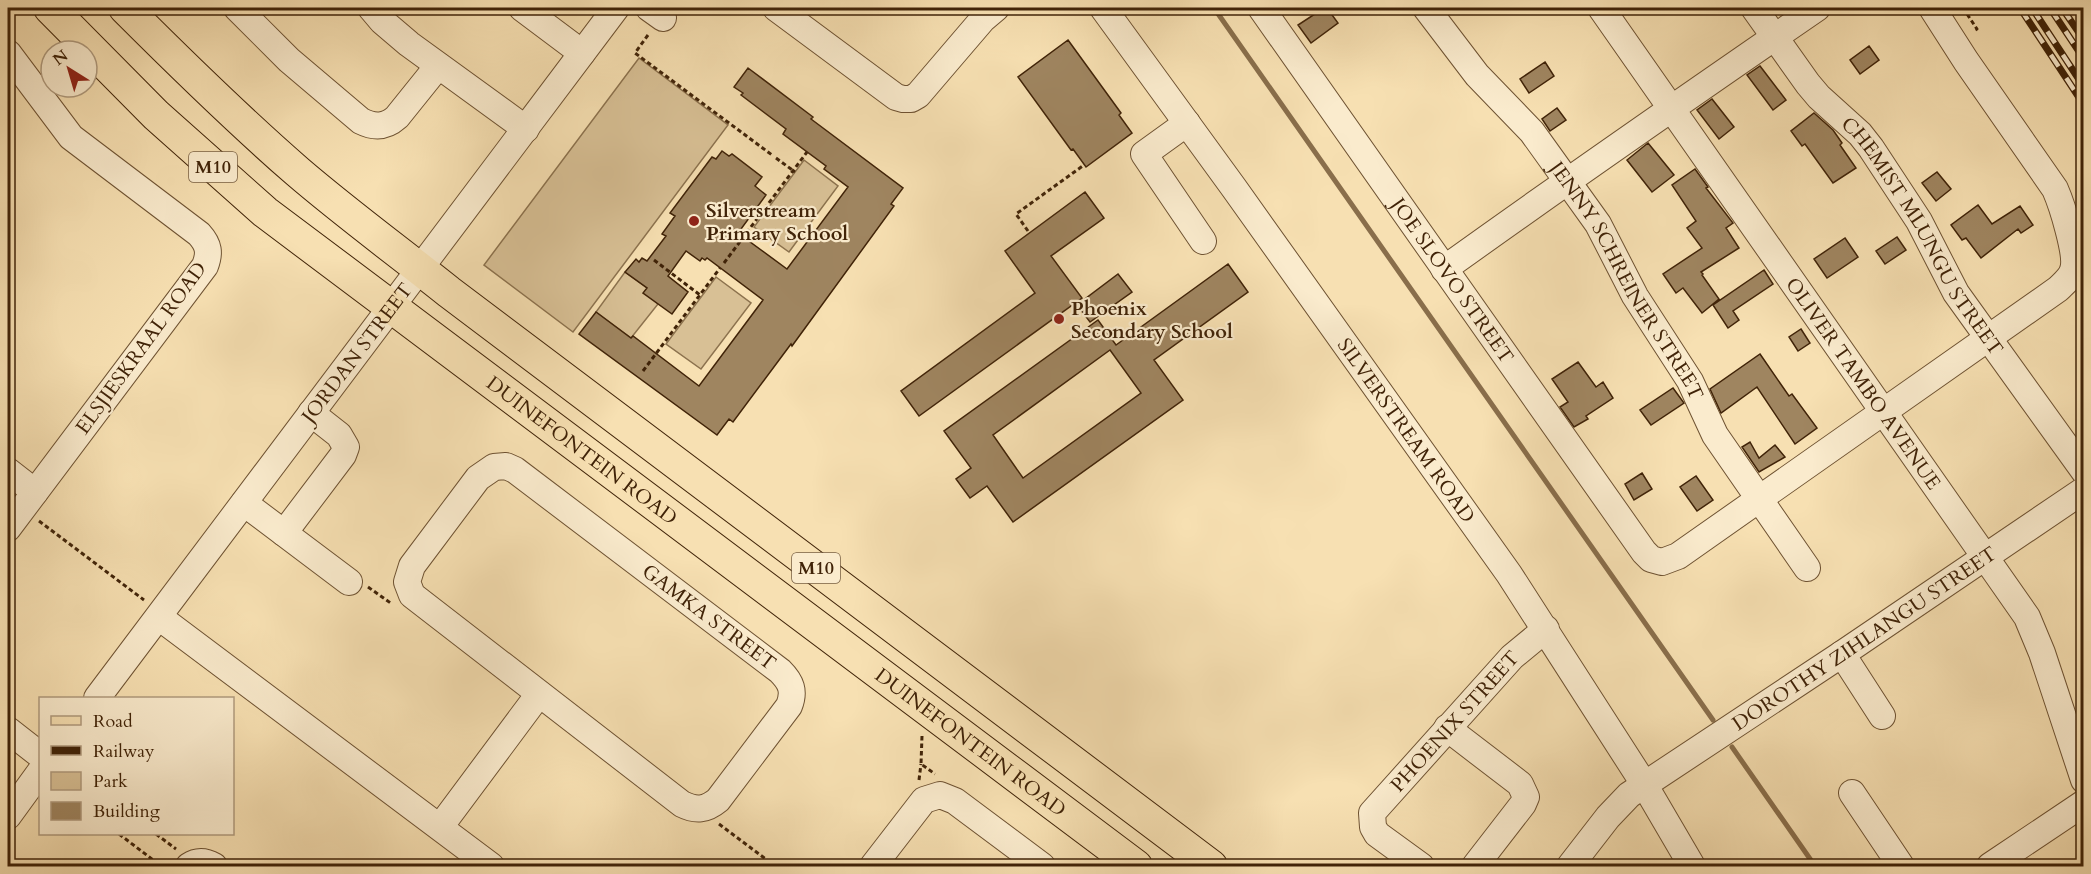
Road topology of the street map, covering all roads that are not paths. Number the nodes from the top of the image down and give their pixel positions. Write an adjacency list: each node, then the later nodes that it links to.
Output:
1 (50, 8): 27 (main road, DUINEFONTEIN ROAD / M10)
2 (125, 8): 25 (main road, M10)
3 (237, 8): 19 (street)
4 (371, 8): 19 (street)
5 (522, 8): 18 (street)
6 (616, 8): 18 (street, JORDAN STREET)
7 (776, 8): 15 (street)
8 (1103, 8): 21 (street, SILVERSTREAM ROAD)
9 (1261, 8): 26 (street, JOE SLOVO STREET)
10 (1426, 8): 23 (street, JENNY SCHREINER STREET)
11 (1601, 8): 20 (street, OLIVER TAMBO AVENUE)
12 (1754, 8): 16 (street, CHEMIST MLUNGU STREET)
13 (1817, 8): 16 (street)
14 (1932, 8): 28 (street)
15 (982, 11)
16 (1774, 37): 20 (street); 28 (street, CHEMIST MLUNGU STREET)
17 (8, 53): 35 (street, ELSJIESKRAAL ROAD)
18 (582, 53): 22 (street, JORDAN STREET)
19 (438, 66): 22 (street)
20 (1673, 110): 23 (street); 29 (street, OLIVER TAMBO AVENUE)
21 (1187, 123): 24 (street); 43 (street, SILVERSTREAM ROAD)
22 (526, 129): 25 (street, JORDAN STREET)
23 (1568, 180): 26 (street); 34 (street, JENNY SCHREINER STREET)
24 (1203, 241)
25 (421, 269): 27 (street, JORDAN STREET); 64 (main road, M10)
26 (1444, 269): 34 (street, JOE SLOVO STREET)
27 (392, 307): 30 (street, JORDAN STREET); 63 (main road, DUINEFONTEIN ROAD / M10)
28 (1989, 339): 29 (street); 32 (street, CHEMIST MLUNGU STREET)
29 (1884, 412): 34 (street); 39 (street, OLIVER TAMBO AVENUE)
30 (311, 413): 36 (street, JORDAN STREET); 38 (street)
31 (8, 471): 35 (street)
32 (2084, 471)
33 (2084, 490): 39 (street, DOROTHY ZIHLANGU STREET)
34 (1759, 500): 40 (street, JENNY SCHREINER STREET)
35 (33, 503): 37 (street, ELSJIESKRAAL ROAD)
36 (244, 503): 38 (street); 42 (street, JORDAN STREET)
37 (8, 528)
38 (284, 533): 41 (street)
39 (1986, 558): 44 (street, DOROTHY ZIHLANGU STREET); 52 (street, OLIVER TAMBO AVENUE)
40 (1807, 568)
41 (357, 583)
42 (155, 612): 46 (street, JORDAN STREET); 57 (street)
43 (1546, 629): 48 (street, PHOENIX STREET); 53 (street, SILVERSTREAM ROAD)
44 (1842, 654): 47 (street); 53 (street, DOROTHY ZIHLANGU STREET)
45 (539, 694): 45 (street, GAMKA STREET); 57 (street)
46 (98, 697)
47 (1882, 716)
48 (1448, 728): 65 (street, PHOENIX STREET); 66 (street)
49 (8, 730): 50 (street)
50 (39, 754)
51 (39, 773): 56 (street)
52 (2084, 780)
53 (1644, 784): 67 (street, DOROTHY ZIHLANGU STREET); 68 (street, SILVERSTREAM ROAD)
54 (1852, 793): 69 (street)
55 (2084, 803): 70 (street)
56 (8, 816)
57 (440, 827): 60 (street)
58 (184, 859): 59 (street)
59 (214, 867)
60 (491, 867)
61 (873, 867): 62 (street)
62 (1042, 867)
63 (1136, 867)
64 (1211, 867)
65 (1421, 867)
66 (1475, 867)
67 (1570, 867)
68 (1692, 867)
69 (1901, 867)
70 (1990, 867)

